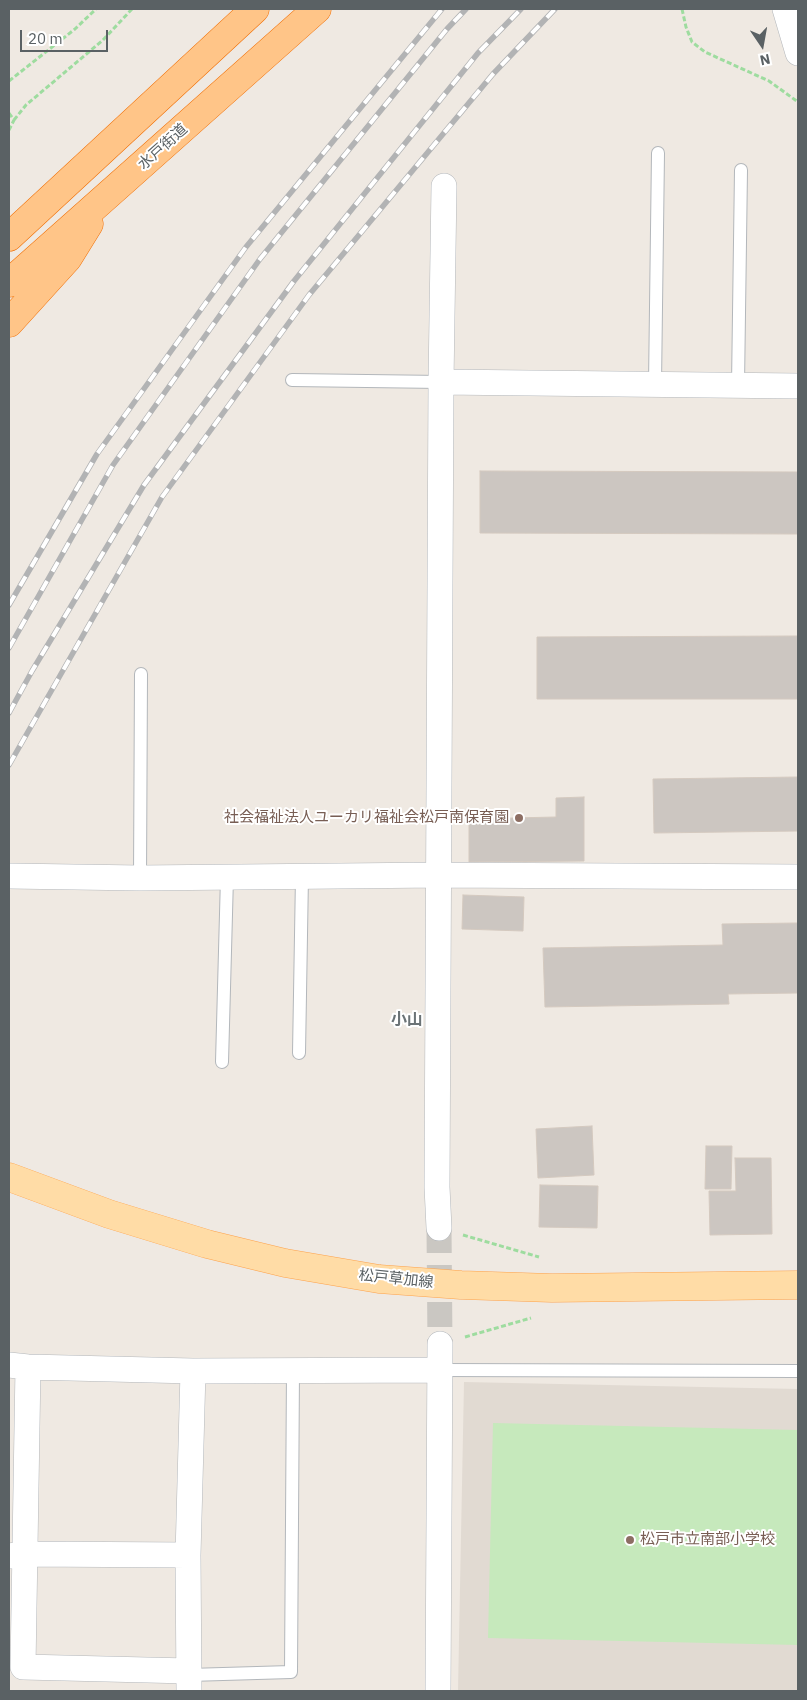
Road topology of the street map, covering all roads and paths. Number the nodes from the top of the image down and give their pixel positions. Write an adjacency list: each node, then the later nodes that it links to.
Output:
1 (96, 9): 8 (path)
2 (132, 9): 11 (path)
3 (255, 9): 17 (highway)
4 (317, 9): 16 (highway, 水戸街道)
5 (682, 9): 9 (path)
6 (786, 9): 7 (street)
7 (798, 53)
8 (9, 81)
9 (798, 102)
10 (9, 113): 11 (path)
11 (14, 120): 12 (path)
12 (9, 130)
13 (658, 153): 24 (lane)
14 (741, 170): 25 (lane)
15 (444, 186): 23 (street)
16 (105, 199): 20 (highway, 水戸街道); 21 (highway)
17 (33, 216): 18 (highway); 19 (highway)
18 (9, 229)
19 (9, 237)
20 (9, 284)
21 (9, 323)
22 (292, 380): 23 (lane)
23 (441, 382): 24 (street); 28 (street)
24 (655, 384): 25 (street)
25 (738, 385): 26 (street)
26 (798, 386)
27 (141, 674): 33 (lane)
28 (439, 875): 30 (street); 32 (street); 37 (street)
29 (9, 876): 33 (street)
30 (302, 876): 31 (street); 34 (lane)
31 (227, 877): 33 (street); 35 (lane)
32 (798, 877)
33 (140, 878)
34 (299, 1053)
35 (222, 1062)
36 (9, 1177): 39 (main road, 松戸草加線)
37 (439, 1228): 38 (path)
38 (547, 1260)
39 (798, 1284)
40 (538, 1316): 41 (path)
41 (440, 1344): 44 (street)
42 (18, 1366): 45 (street); 47 (street)
43 (293, 1370): 44 (street); 45 (street); 49 (lane)
44 (440, 1370): 46 (lane); 50 (street)
45 (192, 1371): 48 (street)
46 (798, 1371)
47 (17, 1555): 48 (street); 49 (street)
48 (188, 1555): 49 (street)
49 (189, 1679)
50 (438, 1691)

